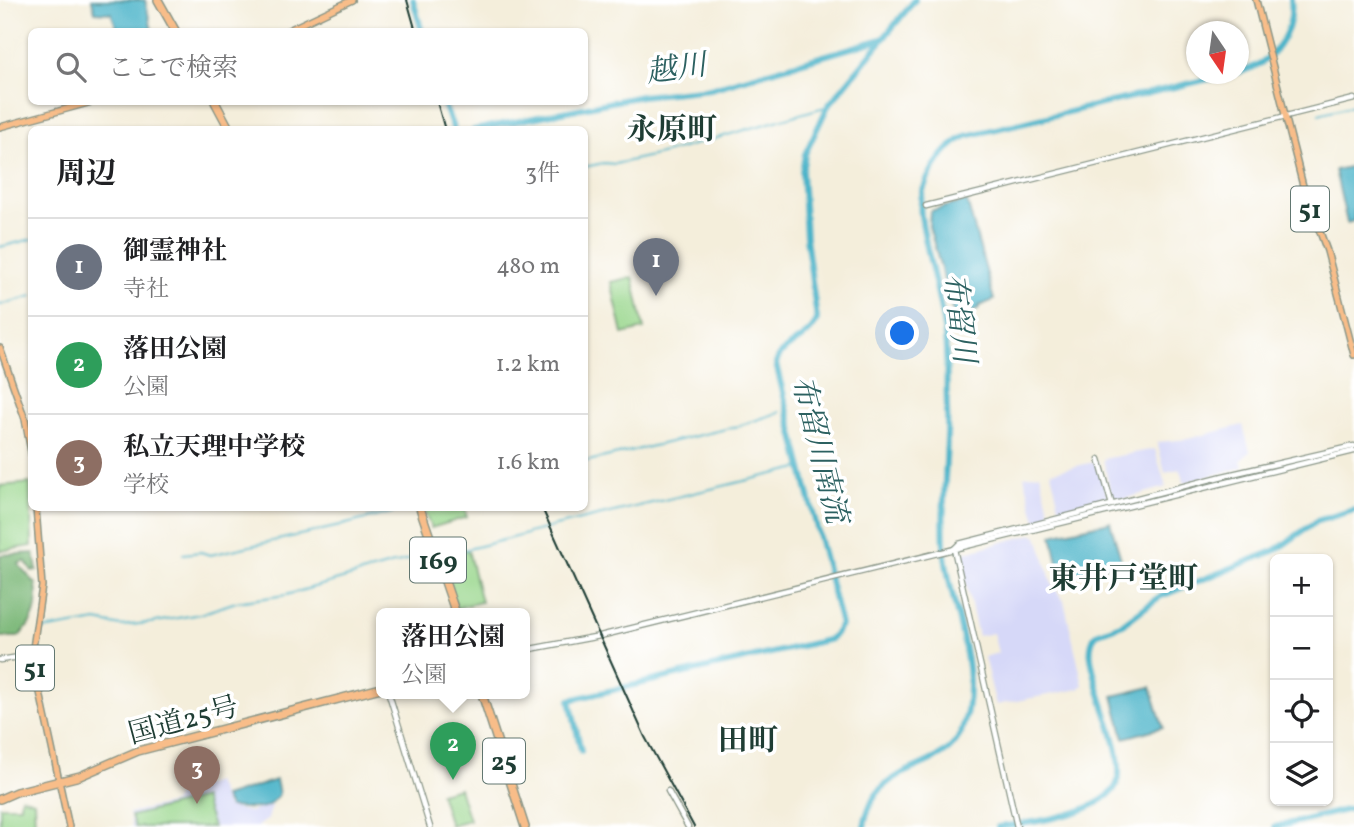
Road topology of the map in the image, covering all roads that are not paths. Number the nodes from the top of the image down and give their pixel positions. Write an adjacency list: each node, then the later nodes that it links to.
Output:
1 (158, 0): 4 (highway)
2 (352, 0): 5 (main road)
3 (1256, 0): 9 (main road, 51)
4 (174, 28)
5 (292, 28)
6 (1354, 99): 9 (street)
7 (81, 105): 11 (main road)
8 (217, 105): 10 (highway)
9 (1287, 116): 12 (street); 14 (main road, 51)
10 (228, 126)
11 (0, 127)
12 (926, 206)
13 (0, 348): 15 (main road)
14 (1354, 355)
15 (28, 418)
16 (1354, 448): 18 (street); 21 (street)
17 (1099, 459): 18 (street)
18 (1112, 505): 21 (street)
19 (36, 511): 24 (main road, 51)
20 (421, 511): 22 (highway, 169)
21 (953, 549): 23 (street); 32 (street)
22 (454, 608)
23 (530, 649)
24 (32, 655): 25 (street); 29 (main road, 51)
25 (0, 660)
26 (376, 689): 29 (highway, 国道25号)
27 (391, 699): 34 (street)
28 (484, 699): 35 (highway, 25)
29 (57, 781): 31 (highway, 国道25号); 33 (main road, 51)
30 (668, 791): 36 (street)
31 (0, 799)
32 (1017, 824)
33 (69, 827)
34 (430, 827)
35 (525, 827)
36 (688, 827)

